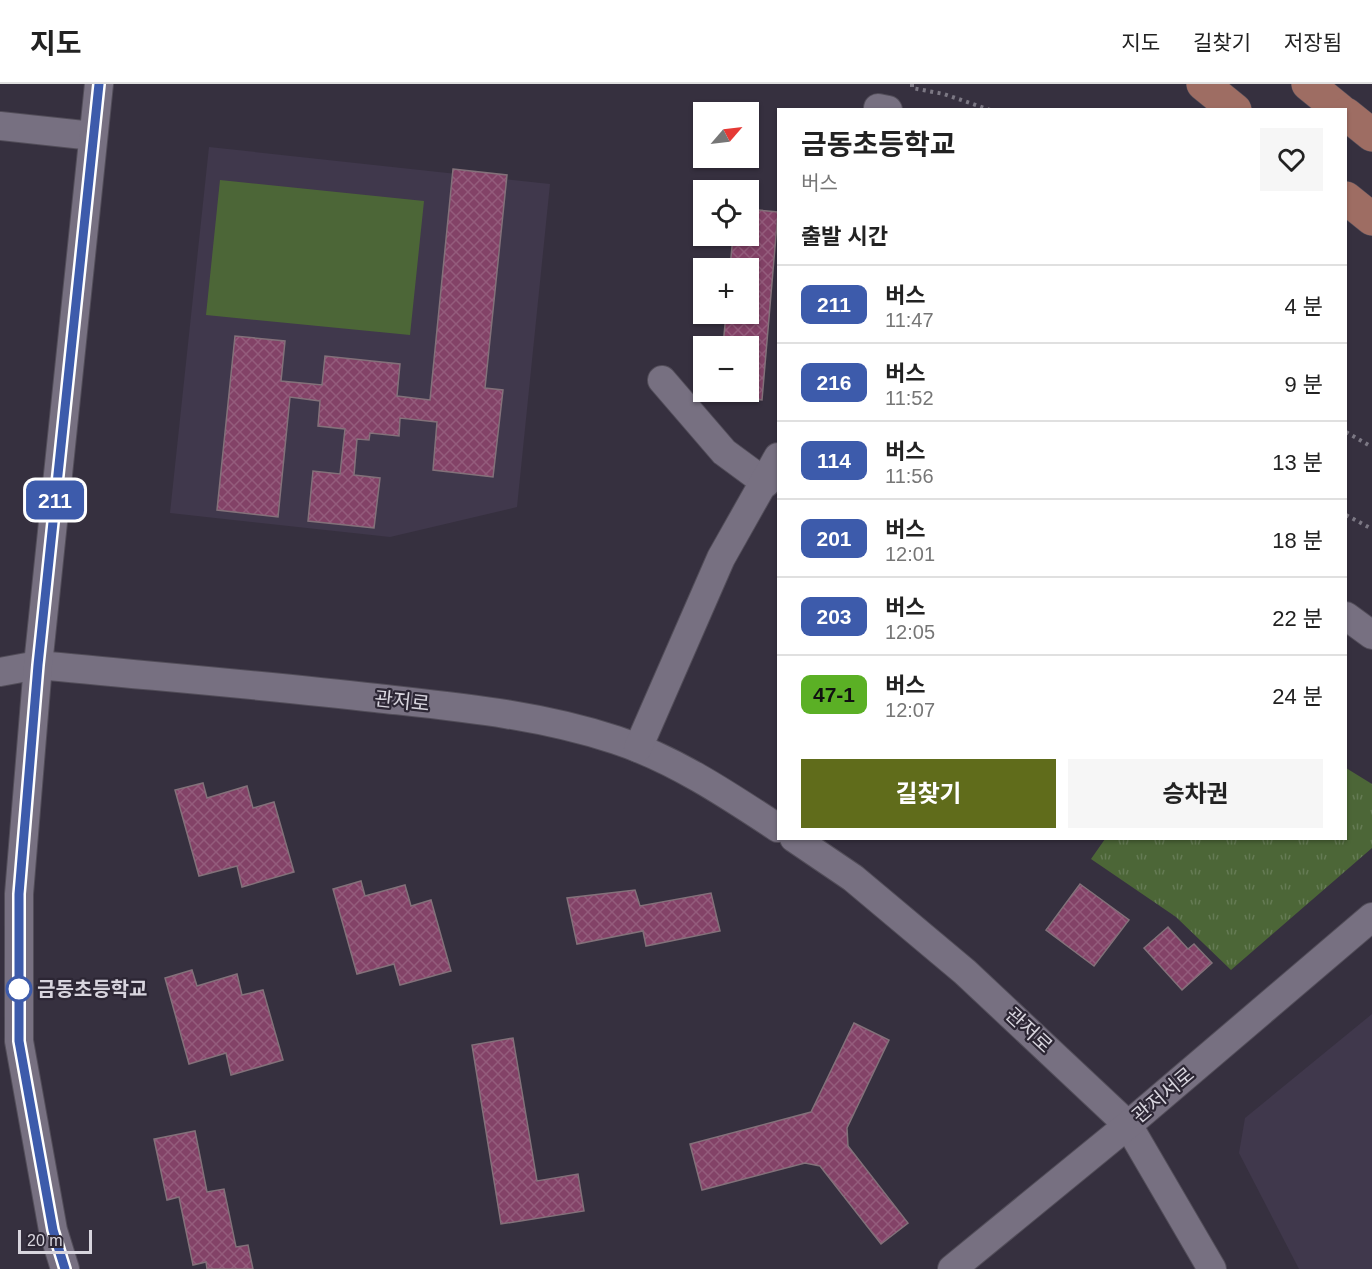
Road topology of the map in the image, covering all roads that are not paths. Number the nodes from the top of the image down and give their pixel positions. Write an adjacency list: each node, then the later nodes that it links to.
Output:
1 (99, 84): 7 (street)
2 (1203, 84): 4 (main road)
3 (1308, 84): 5 (main road)
4 (1233, 108)
5 (1341, 108)
6 (0, 126): 7 (street)
7 (93, 136): 15 (street)
8 (1347, 199): 9 (main road)
9 (1372, 219)
10 (662, 380): 12 (street)
11 (777, 459): 12 (street)
12 (766, 483): 17 (street)
13 (1347, 617): 14 (street)
14 (1372, 634)
15 (38, 665): 16 (street, 관저로); 17 (street, 관저로); 22 (street)
16 (0, 672)
17 (638, 748): 18 (street, 관저로)
18 (777, 827)
19 (797, 840): 21 (street, 관저로)
20 (1372, 917): 21 (street, 관저서로)
21 (1128, 1125): 23 (street, 관저서로); 24 (street, 관저로)
22 (65, 1269)
23 (952, 1269)
24 (1212, 1269)

